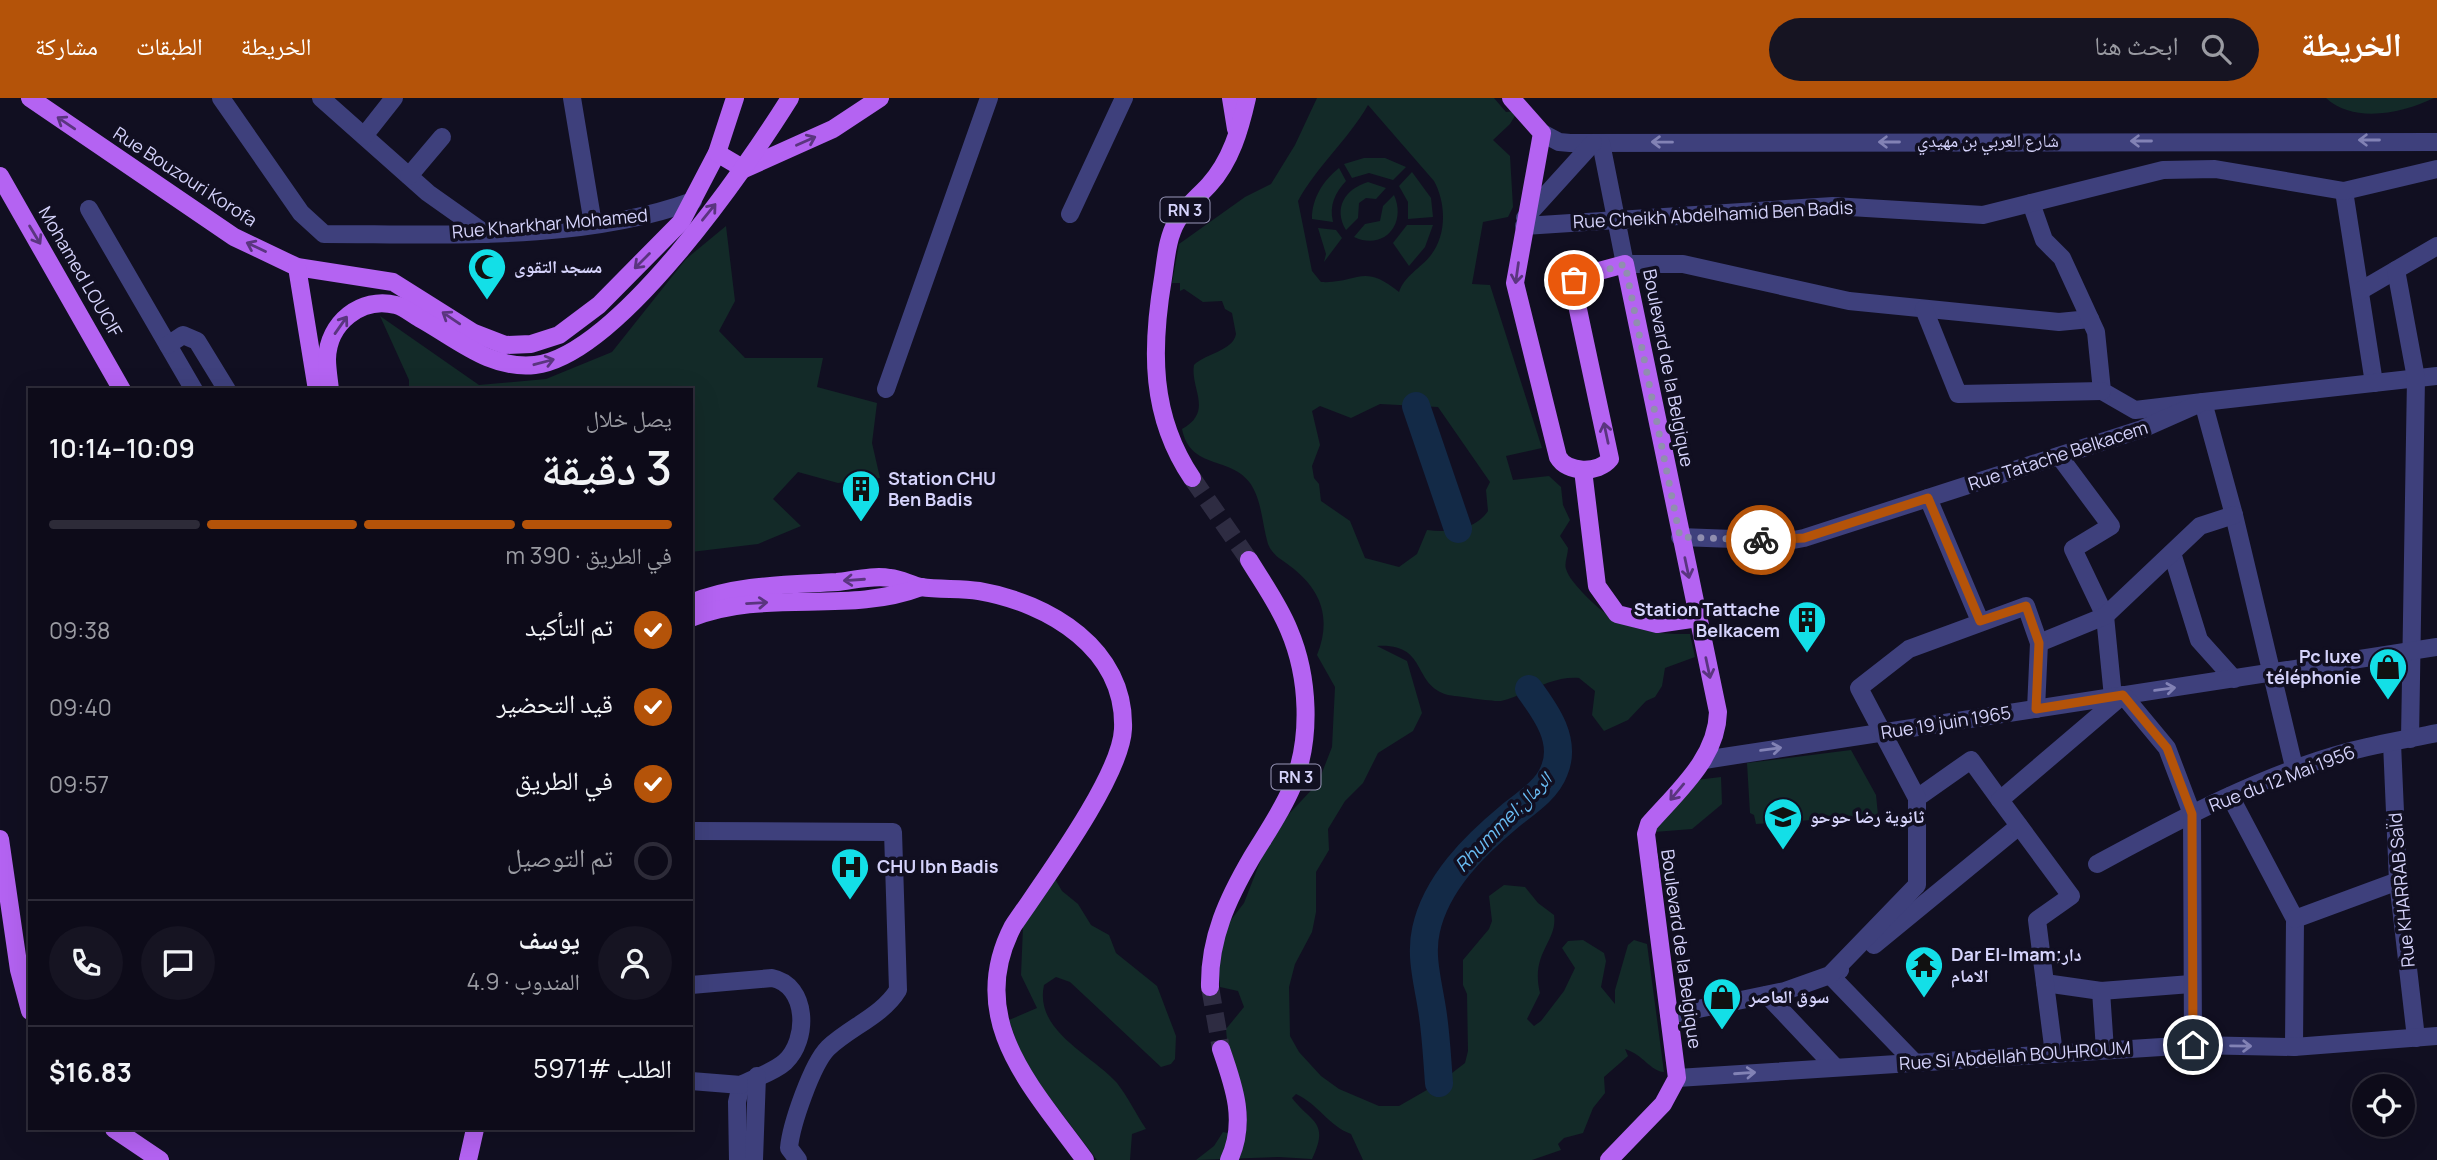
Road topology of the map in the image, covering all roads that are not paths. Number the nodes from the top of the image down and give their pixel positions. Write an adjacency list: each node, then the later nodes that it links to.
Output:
1 (30, 98): 36 (main road, Rue Bouzouri Korofa, one-way to 1)
2 (221, 98): 33 (street, Rue Kharkhar Mohamed)
3 (321, 98): 15 (street)
4 (394, 98): 15 (street)
5 (572, 98): 32 (street)
6 (735, 98): 20 (main road, Rue Bouzouri Korofa)
7 (790, 98): 21 (main road)
8 (880, 98): 21 (main road, one-way to 8)
9 (989, 98): 50 (street)
10 (1124, 98): 29 (street)
11 (1231, 98): 17 (main road)
12 (1247, 98): 17 (main road, RN 3)
13 (1511, 98): 14 (main road)
14 (1542, 133): 19 (street, شارع العربي بن مهيدي); 31 (main road)
15 (364, 136): 24 (street)
16 (442, 137): 24 (street)
17 (1236, 140): 55 (main road, RN 3)
18 (2437, 142): 19 (street, شارع العربي بن مهيدي, one-way to 19)
19 (1597, 143): 30 (street); 31 (street)
20 (716, 153): 21 (main road); 26 (main road, Rue Bouzouri Korofa)
21 (744, 169): 49 (main road, one-way to 21)
22 (2437, 169): 25 (street, Rue Cheikh Abdelhamid Ben Badis)
23 (0, 176): 45 (main road, Mohamed LOUCIF, one-way to 45)
24 (409, 176): 33 (street)
25 (2344, 191): 27 (street, Rue Cheikh Abdelhamid Ben Badis); 38 (street)
26 (692, 201): 32 (street, Rue Kharkhar Mohamed); 36 (main road, Rue Bouzouri Korofa, one-way to 36)
27 (2031, 202): 30 (street, Rue Cheikh Abdelhamid Ben Badis); 40 (street)
28 (89, 209): 41 (street)
29 (1070, 214)
30 (1616, 219): 31 (street, Rue Cheikh Abdelhamid Ben Badis); 35 (street)
31 (1525, 222): 54 (main road, one-way to 54)
32 (593, 224): 33 (street, Rue Kharkhar Mohamed)
33 (486, 234)
34 (2437, 246): 37 (street)
35 (1625, 264): 39 (street); 54 (main road, Boulevard de la Belgique, one-way to 35); 58 (main road, Boulevard de la Belgique)
36 (297, 267): 48 (main road)
37 (2396, 270): 38 (street); 43 (street)
38 (2360, 291): 44 (street)
39 (1924, 309): 40 (street); 51 (street)
40 (2090, 319): 51 (street)
41 (168, 345): 46 (street); 47 (street)
42 (2437, 376): 43 (street, Rue Tatache Belkacem)
43 (2416, 378): 44 (street, Rue Tatache Belkacem); 69 (street)
44 (2374, 383): 52 (street, Rue Tatache Belkacem)
45 (121, 388)
46 (193, 388)
47 (226, 388)
48 (317, 388)
49 (330, 388)
50 (886, 389)
51 (2102, 391): 52 (street)
52 (2203, 402): 53 (street, Rue Tatache Belkacem); 57 (street)
53 (2059, 456): 56 (street, Rue Tatache Belkacem); 63 (street)
54 (1583, 470): 65 (main road)
55 (1192, 478)
56 (1928, 498): 58 (street, Rue Tatache Belkacem); 66 (street)
57 (2234, 515): 59 (street); 70 (street)
58 (1680, 537): 65 (main road, Boulevard de la Belgique, one-way to 65)
59 (2172, 553): 63 (street); 71 (street)
60 (1249, 560): 94 (main road, RN 3)
61 (921, 587): 62 (main road, one-way to 62); 64 (main road, one-way to 61); 118 (main road)
62 (693, 602)
63 (2105, 616): 67 (street); 72 (street)
64 (693, 617)
65 (1698, 621): 78 (main road, Boulevard de la Belgique, one-way to 78)
66 (1980, 621): 67 (street); 74 (street)
67 (2039, 643): 73 (street)
68 (2437, 647): 69 (street, Rue 19 juin 1965)
69 (2413, 650): 70 (street, Rue 19 juin 1965); 76 (street)
70 (2269, 673): 71 (street, Rue 19 juin 1965); 79 (street)
71 (2234, 679): 72 (street, Rue 19 juin 1965, one-way to 71)
72 (2118, 696): 73 (street, Rue 19 juin 1965); 82 (street); 83 (street)
73 (2036, 709): 74 (street, Rue 19 juin 1965)
74 (1883, 733): 78 (street, Rue 19 juin 1965, one-way to 74); 81 (street)
75 (2437, 733): 76 (street, Rue du 12 Mai 1956)
76 (2410, 739): 77 (street, Rue du 12 Mai 1956)
77 (2392, 743): 79 (street, Rue du 12 Mai 1956); 88 (street, Rue KHARRAB SaÏd)
78 (1704, 760): 98 (main road, Boulevard de la Belgique, one-way to 98)
79 (2295, 771): 80 (street, Rue du 12 Mai 1956)
80 (2230, 796): 83 (street, Rue du 12 Mai 1956); 89 (street)
81 (1917, 798): 82 (street); 90 (street)
82 (2000, 800): 84 (street)
83 (2192, 814): 87 (street, Rue du 12 Mai 1956); 92 (street)
84 (2019, 826): 90 (street); 91 (street)
85 (693, 831): 117 (street)
86 (0, 839): 97 (main road)
87 (2097, 864)
88 (2398, 881): 89 (street); 100 (street, Rue KHARRAB SaÏd)
89 (2295, 919): 102 (street)
90 (1830, 975): 96 (street); 106 (street)
91 (2045, 983): 95 (street); 105 (street)
92 (2191, 984): 95 (street); 101 (street)
93 (693, 985): 109 (street)
94 (1210, 987)
95 (2101, 990): 104 (street)
96 (1767, 995): 98 (street); 107 (street)
97 (28, 1004)
98 (1669, 1015): 108 (main road, Boulevard de la Belgique)
99 (2437, 1036): 100 (street, Rue Si Abdellah BOUHROUM)
100 (2416, 1038): 102 (street, Rue Si Abdellah BOUHROUM)
101 (2193, 1045): 102 (street, Rue Si Abdellah BOUHROUM, one-way to 102); 104 (street, Rue Si Abdellah BOUHROUM)
102 (2294, 1047)
103 (1221, 1049): 119 (main road)
104 (2105, 1050): 105 (street, Rue Si Abdellah BOUHROUM)
105 (2054, 1054): 106 (street, Rue Si Abdellah BOUHROUM)
106 (1915, 1063): 107 (street, Rue Si Abdellah BOUHROUM)
107 (1835, 1067): 108 (street, Rue Si Abdellah BOUHROUM, one-way to 107)
108 (1677, 1078): 120 (main road)
109 (749, 1080): 110 (street); 115 (street); 116 (street)
110 (693, 1082)
111 (115, 1130): 113 (main road)
112 (475, 1130): 114 (main road)
113 (160, 1160)
114 (468, 1160)
115 (738, 1160)
116 (754, 1160)
117 (798, 1160)
118 (1085, 1160)
119 (1229, 1160)
120 (1609, 1160)

